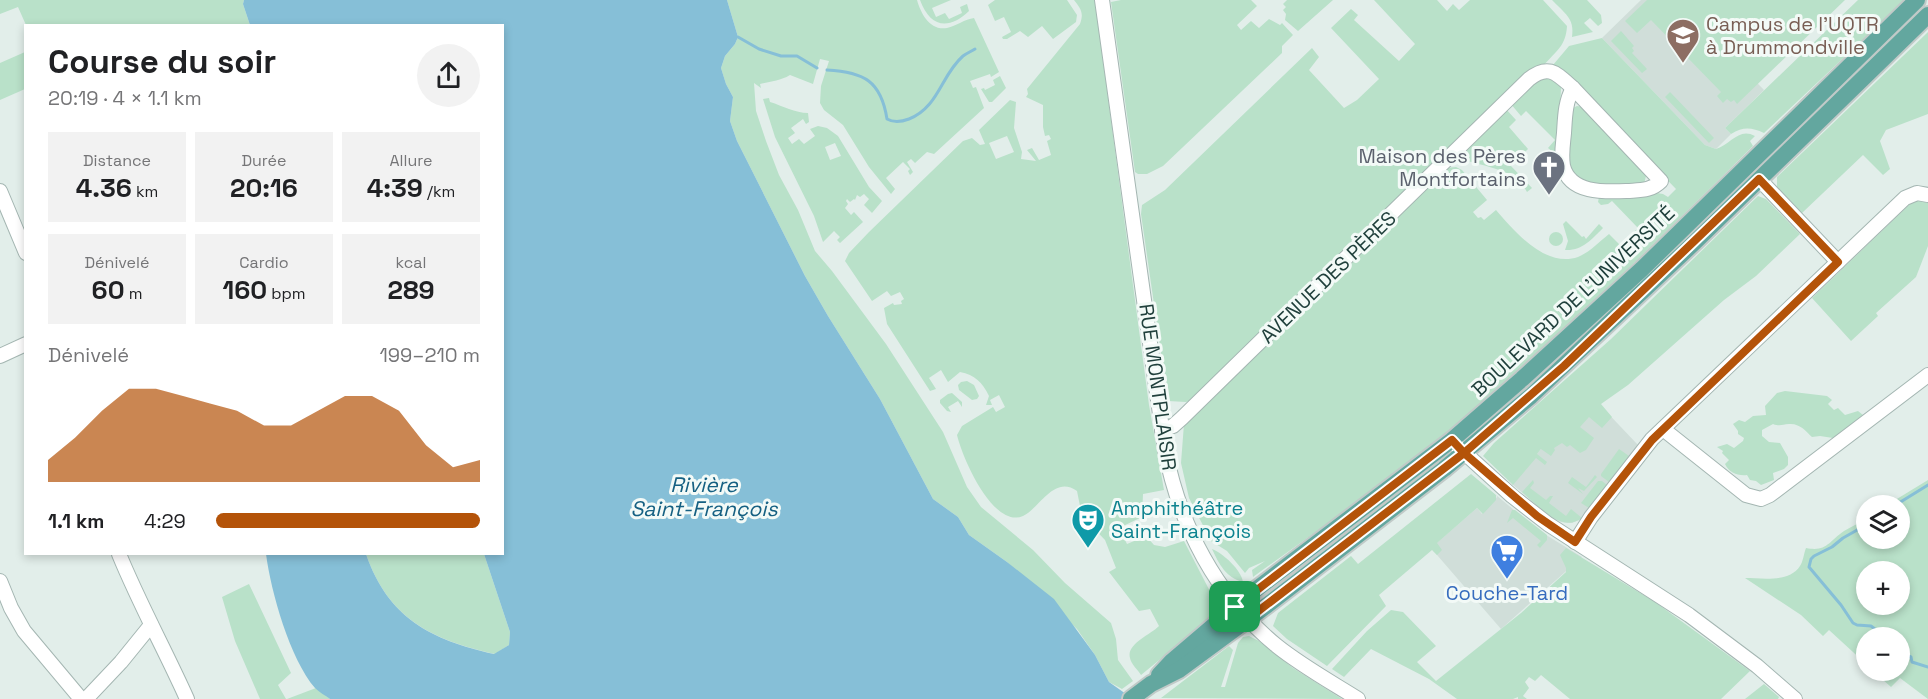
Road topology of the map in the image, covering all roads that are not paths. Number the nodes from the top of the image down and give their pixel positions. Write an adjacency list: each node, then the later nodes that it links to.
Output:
1 (1102, 0): 14 (street, RUE MONTPLAISIR)
2 (1917, 0): 15 (main road, BOULEVARD DE L'UNIVERSITÉ)
3 (1928, 15): 5 (main road, BOULEVARD DE L'UNIVERSITÉ)
4 (1573, 88): 4 (street); 14 (street, AVENUE DES PÈRES)
5 (1759, 179): 9 (street); 16 (main road, BOULEVARD DE L'UNIVERSITÉ)
6 (0, 191): 8 (street)
7 (1928, 195): 9 (street)
8 (24, 248)
9 (1838, 262): 13 (street)
10 (24, 345): 11 (street)
11 (0, 356)
12 (1928, 375): 13 (street)
13 (1663, 429): 17 (street)
14 (1162, 430): 20 (street, RUE MONTPLAISIR)
15 (1452, 440): 16 (street); 20 (main road, BOULEVARD DE L'UNIVERSITÉ)
16 (1464, 453): 17 (street); 21 (main road, BOULEVARD DE L'UNIVERSITÉ)
17 (1575, 542): 28 (street)
18 (119, 555): 22 (street)
19 (0, 581): 24 (street)
20 (1235, 607): 21 (street, RUE MONTPLAISIR); 23 (main road, BOULEVARD DE L'UNIVERSITÉ)
21 (1248, 619): 23 (main road, BOULEVARD DE L'UNIVERSITÉ); 27 (street, RUE MONTPLAISIR)
22 (151, 625): 24 (street); 25 (street)
23 (1151, 684): 26 (main road)
24 (84, 699)
25 (187, 699)
26 (1131, 699)
27 (1358, 699)
28 (1795, 699)

